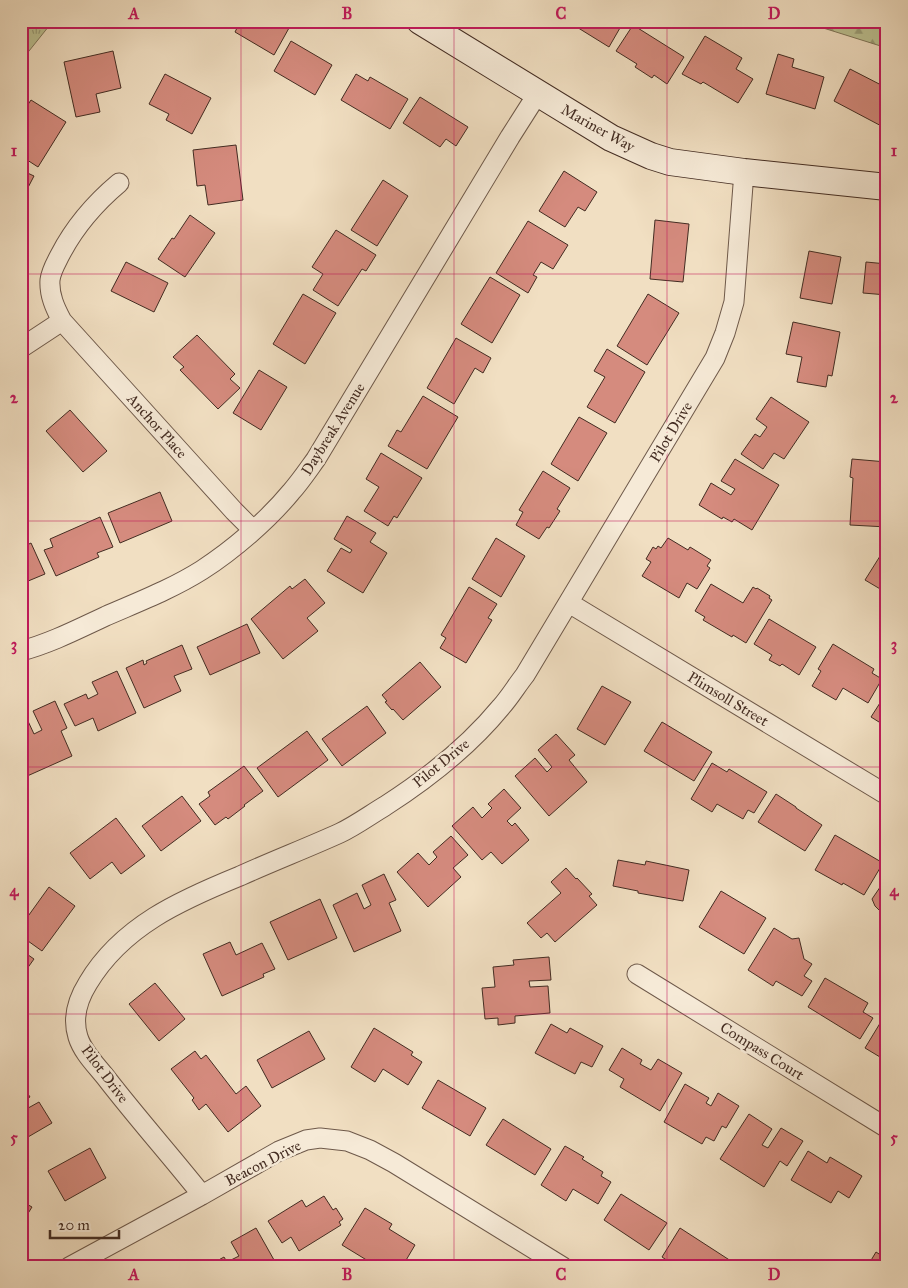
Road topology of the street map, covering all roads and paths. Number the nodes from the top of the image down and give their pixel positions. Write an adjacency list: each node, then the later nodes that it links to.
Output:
1 (420, 21): 2 (main road, Mariner Way)
2 (538, 93): 3 (main road, Mariner Way); 8 (street, Daybreak Avenue)
3 (744, 172): 5 (main road, Mariner Way); 9 (street, Pilot Drive)
4 (119, 183): 6 (street, Anchor Place)
5 (887, 187)
6 (62, 321): 7 (street); 8 (street, Anchor Place)
7 (21, 348)
8 (253, 530): 10 (street, Daybreak Avenue)
9 (569, 603): 11 (street, Plimsoll Street); 14 (street, Pilot Drive)
10 (21, 651)
11 (887, 795)
12 (637, 974): 13 (street, Compass Court)
13 (887, 1128)
14 (202, 1195): 15 (street, Beacon Drive); 16 (street, Beacon Drive)
15 (69, 1267)
16 (563, 1267)

